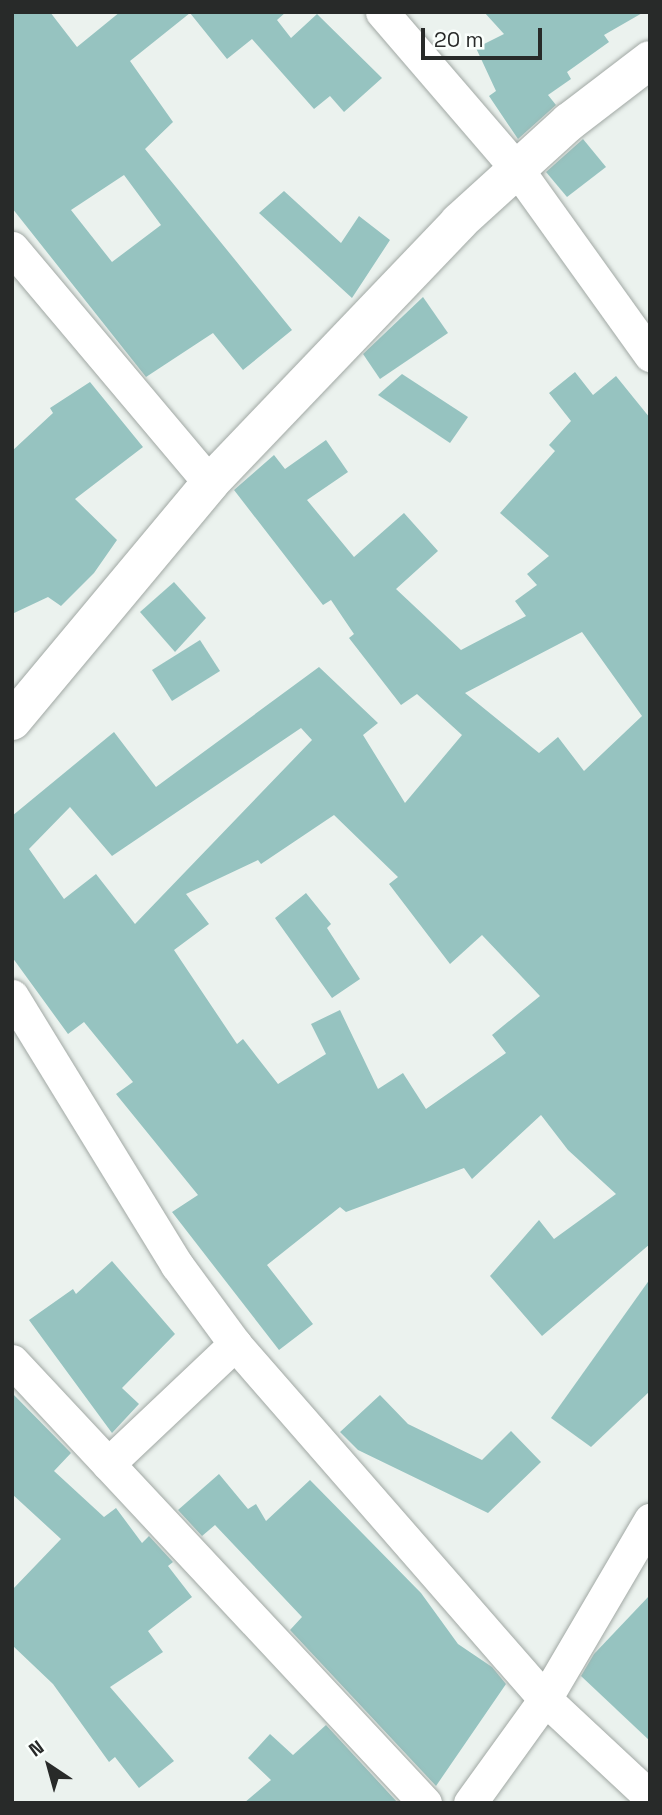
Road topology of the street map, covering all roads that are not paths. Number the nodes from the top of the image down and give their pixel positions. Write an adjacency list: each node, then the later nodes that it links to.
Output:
1 (382, 12): 3 (street)
2 (650, 60): 3 (street)
3 (517, 169): 5 (street); 6 (street)
4 (12, 248): 6 (street)
5 (650, 355)
6 (210, 482): 7 (street)
7 (12, 721)
8 (12, 996): 9 (street)
9 (235, 1344): 11 (street); 13 (street)
10 (12, 1361): 11 (street)
11 (108, 1464): 15 (street)
12 (650, 1520): 13 (street)
13 (545, 1699): 14 (street); 16 (street)
14 (650, 1797)
15 (425, 1803)
16 (470, 1803)

